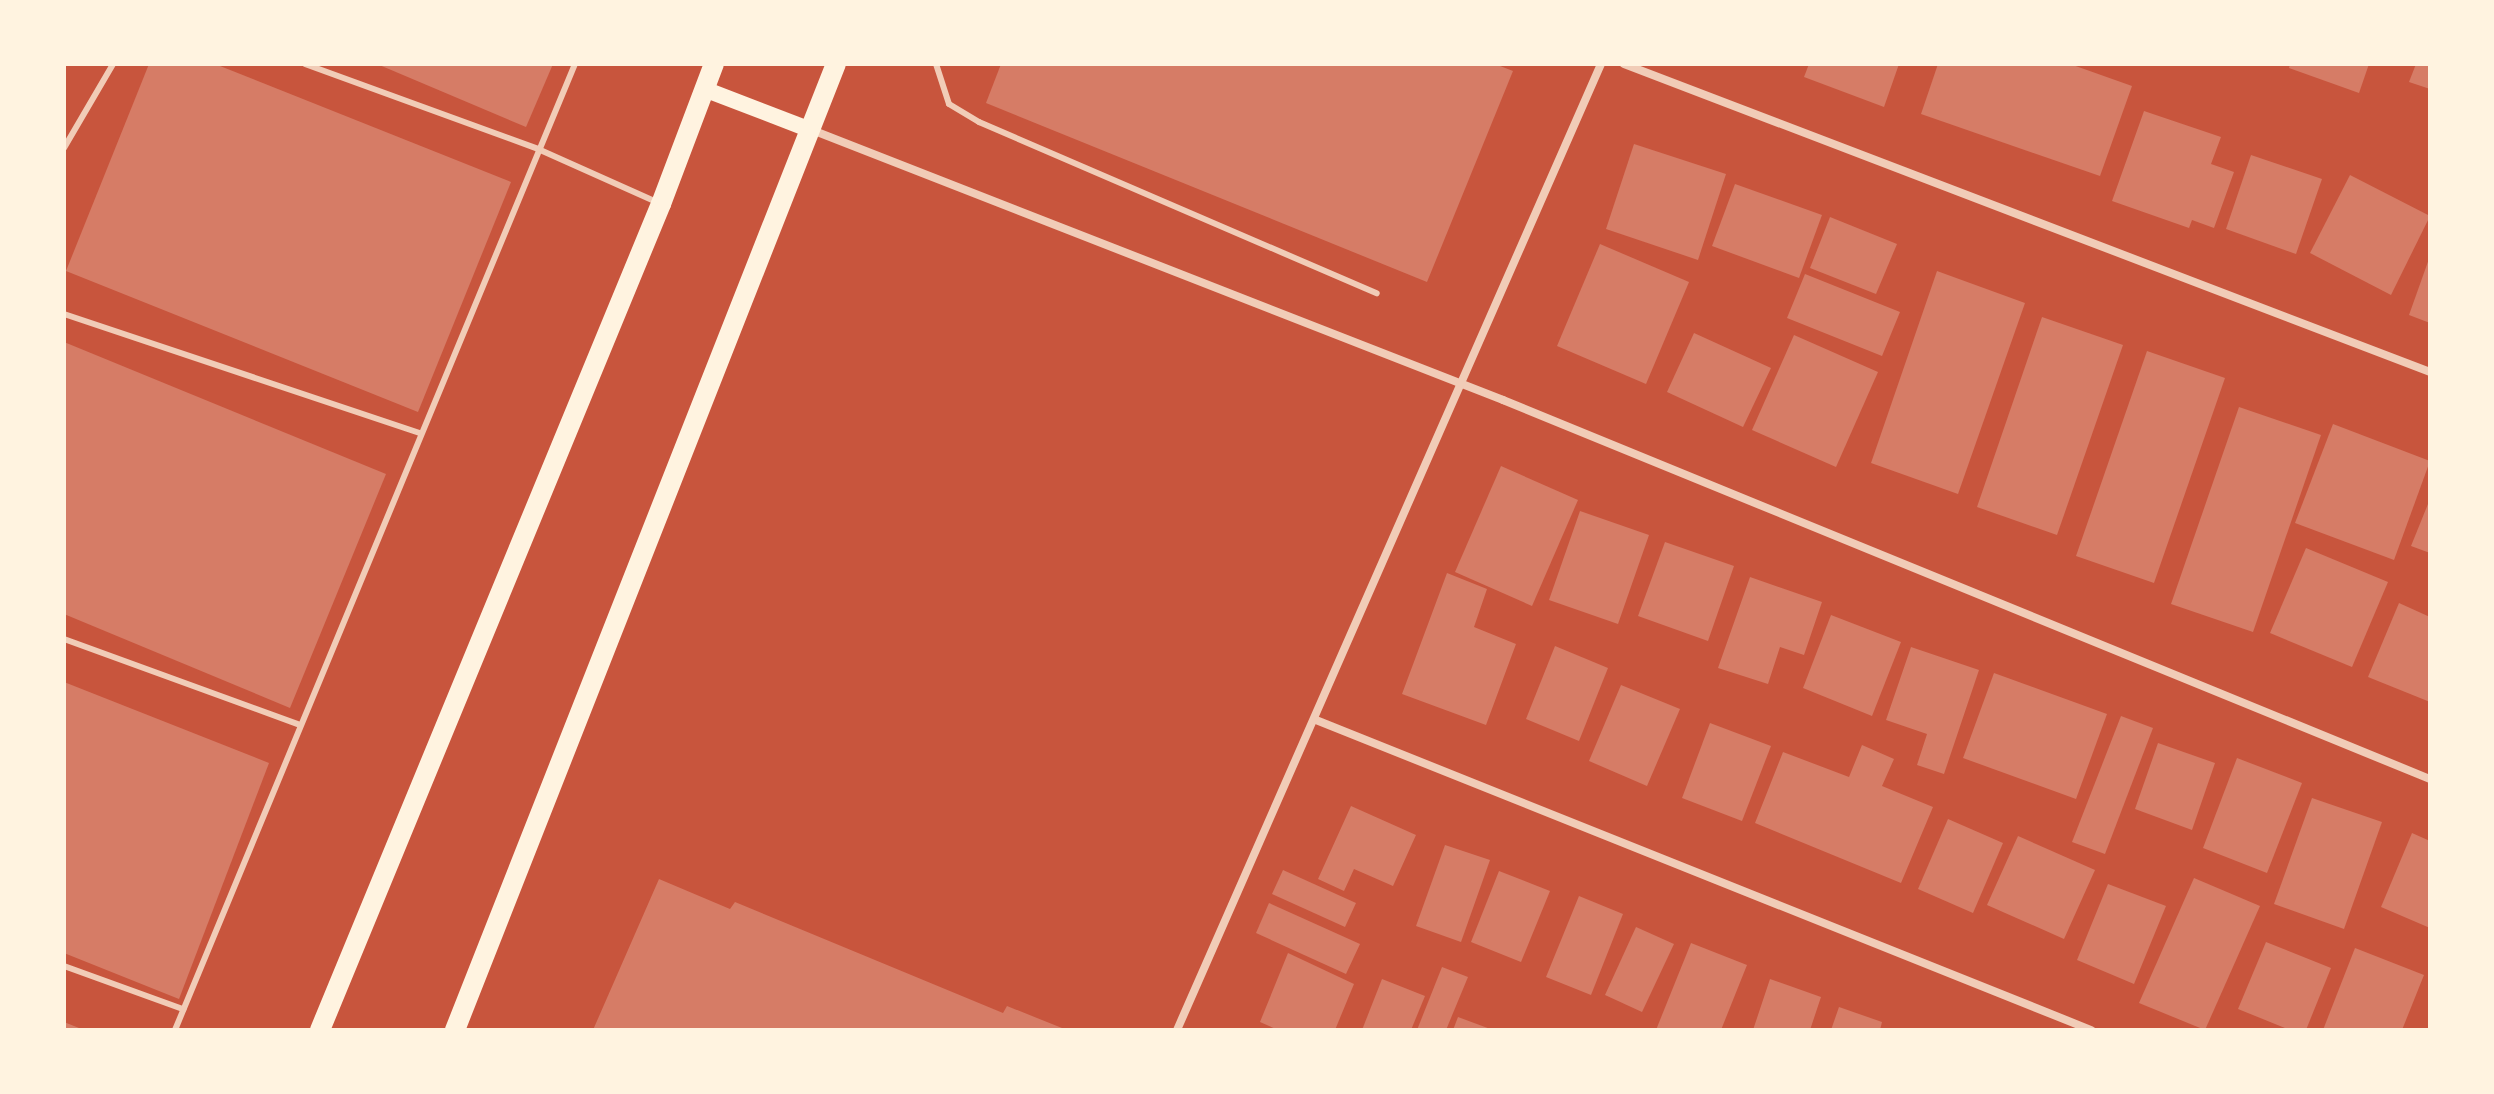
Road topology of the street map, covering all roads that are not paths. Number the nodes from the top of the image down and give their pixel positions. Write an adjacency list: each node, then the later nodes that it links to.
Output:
1 (113, 64): 11 (lane)
2 (305, 64): 12 (lane)
3 (575, 64): 12 (lane)
4 (714, 64): 9 (main road)
5 (836, 64): 10 (main road)
6 (936, 64): 14 (lane)
7 (1601, 64): 17 (street)
8 (1624, 64): 16 (street)
9 (704, 89): 10 (main road); 13 (main road)
10 (811, 130): 17 (street); 27 (main road)
11 (64, 148)
12 (538, 149): 13 (lane); 18 (lane)
13 (661, 204): 26 (main road)
14 (1377, 293)
15 (64, 314): 18 (lane)
16 (2430, 372)
17 (1463, 385): 20 (street); 22 (street)
18 (420, 433): 21 (lane)
19 (64, 639): 21 (lane)
20 (1316, 720): 28 (street); 29 (street)
21 (300, 725): 24 (lane)
22 (2430, 779)
23 (64, 966): 24 (lane)
24 (183, 1009): 25 (lane)
25 (175, 1030)
26 (320, 1030)
27 (455, 1030)
28 (1177, 1030)
29 (2091, 1030)

